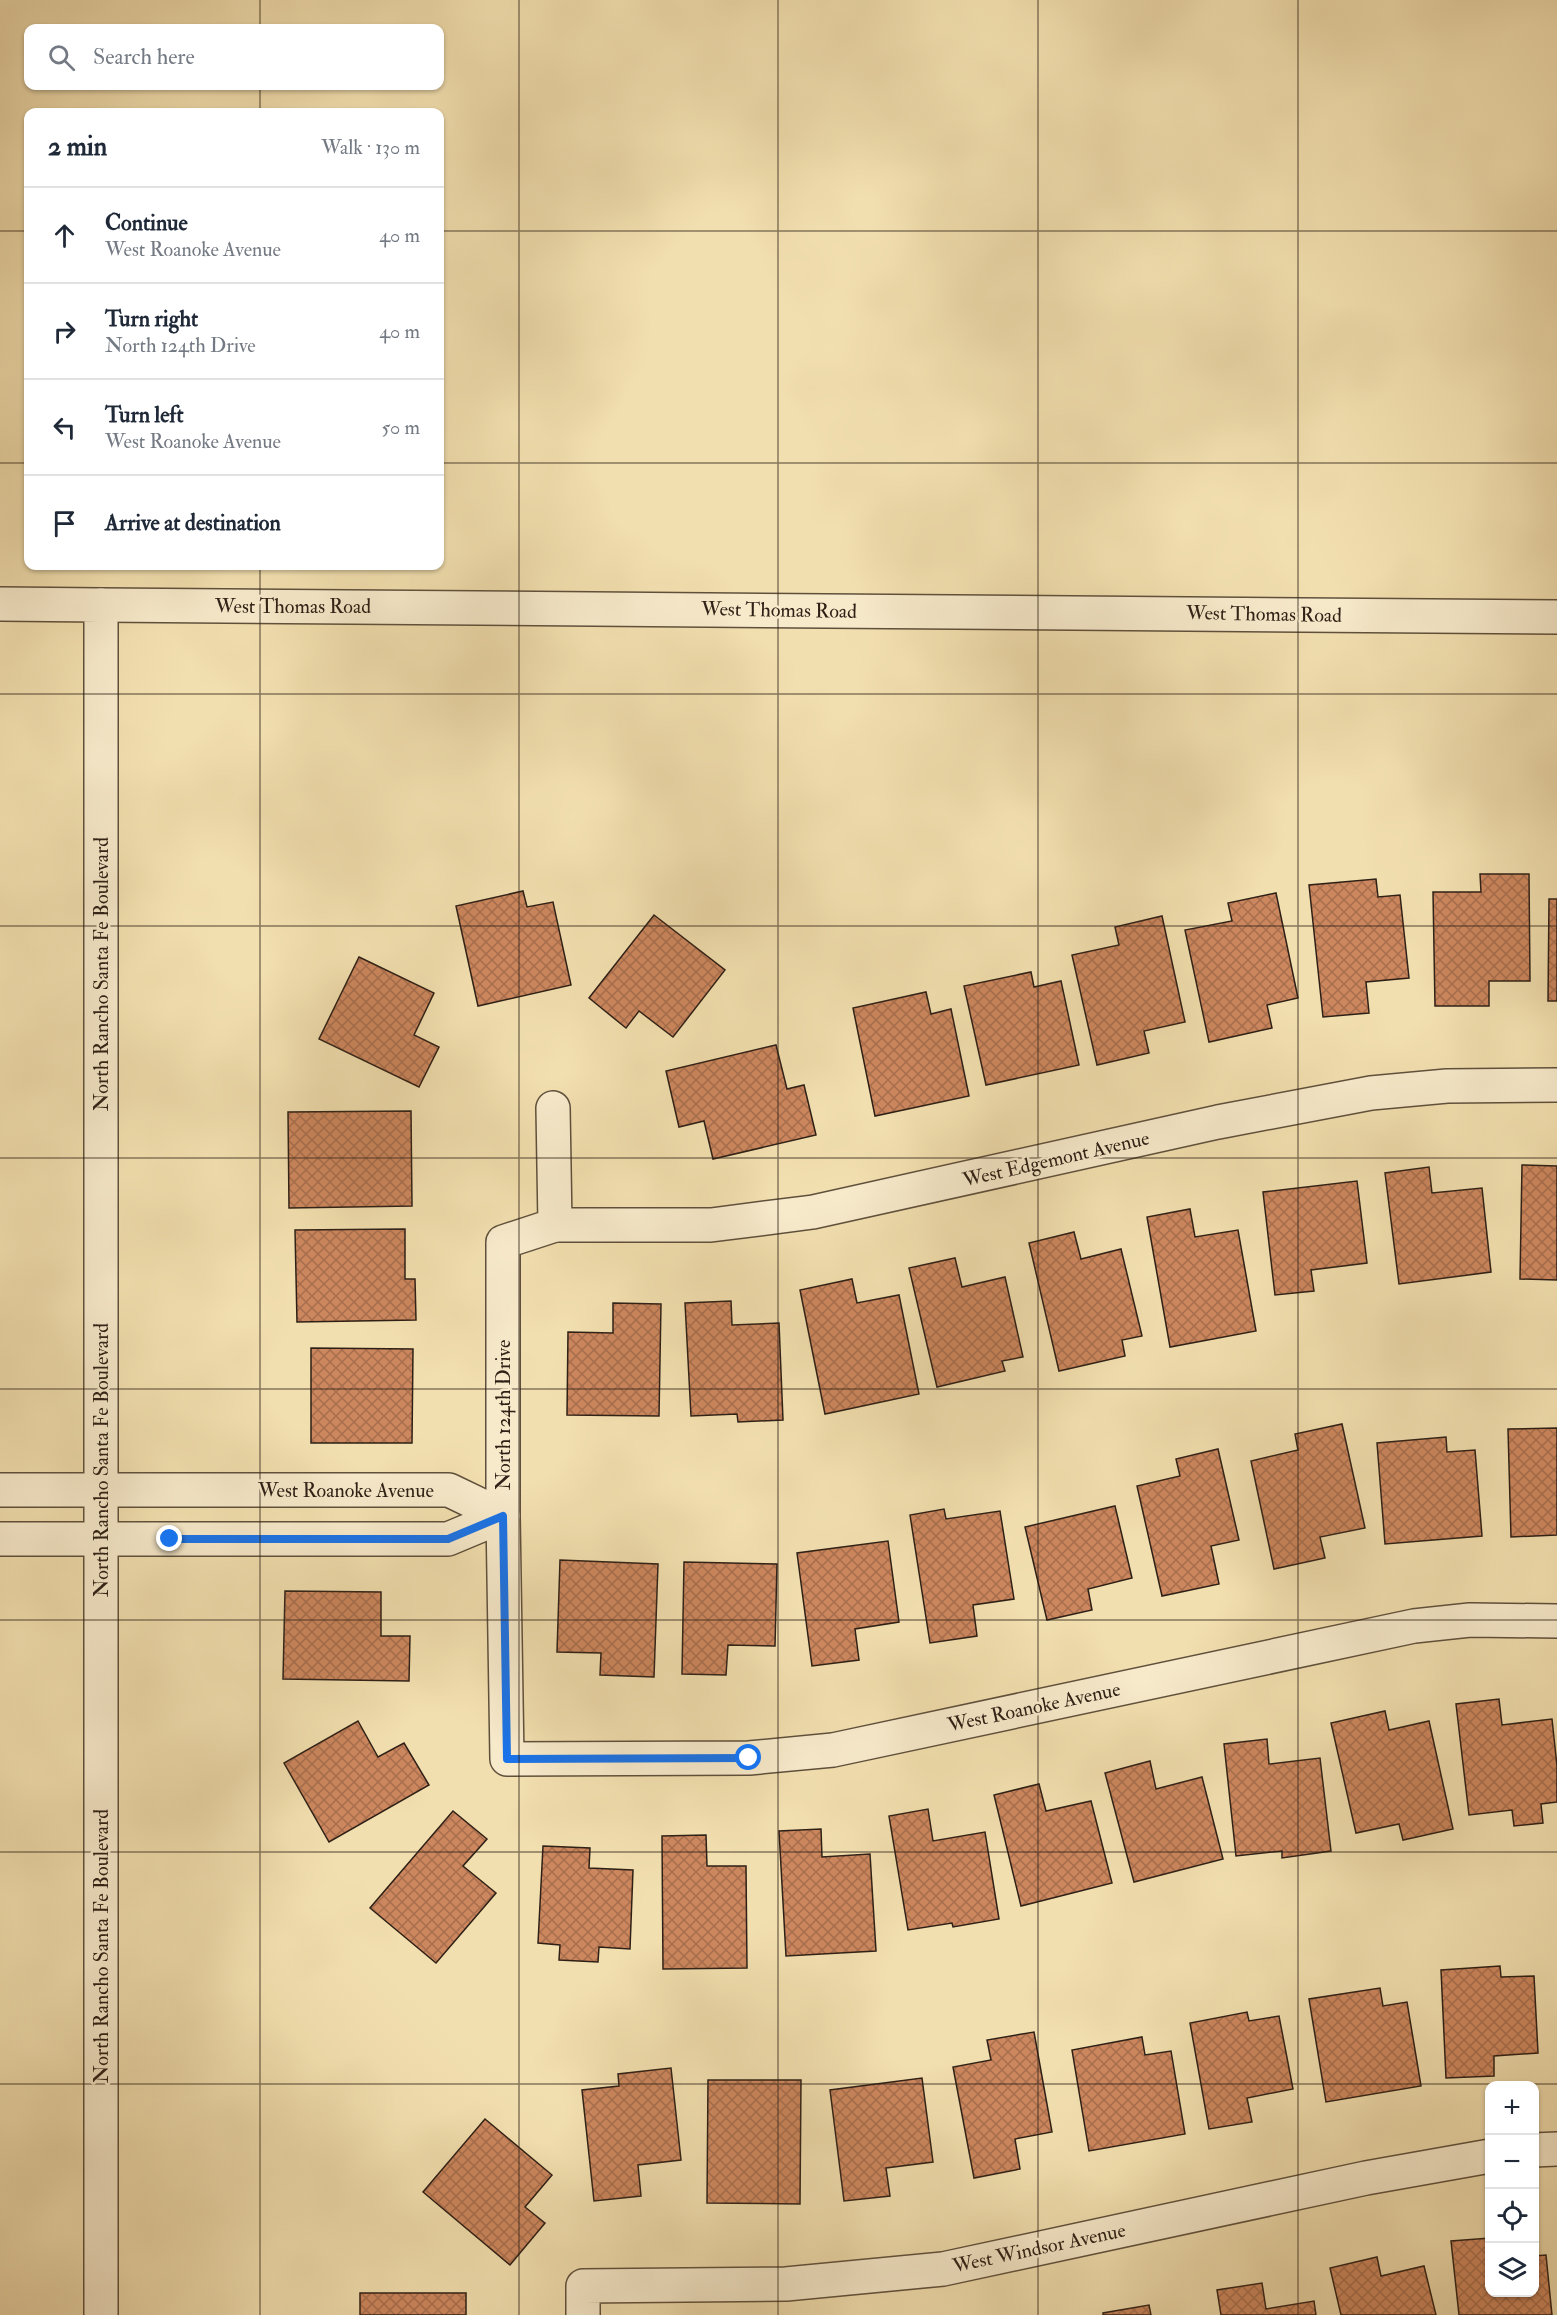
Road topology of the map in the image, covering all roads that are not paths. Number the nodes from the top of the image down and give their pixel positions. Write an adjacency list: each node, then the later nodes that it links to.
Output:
1 (0, 604): 2 (street, West Thomas Road)
2 (101, 605): 3 (street, West Thomas Road); 8 (street, North Rancho Santa Fe Boulevard)
3 (1557, 617)
4 (1557, 1085): 6 (street, West Edgemont Avenue)
5 (553, 1108): 6 (street)
6 (555, 1225): 9 (street, North 124th Drive)
7 (0, 1490): 8 (street, West Roanoke Avenue)
8 (101, 1490): 9 (street, West Roanoke Avenue); 11 (street, North Rancho Santa Fe Boulevard)
9 (503, 1516): 11 (street); 13 (street, North 124th Drive)
10 (0, 1539): 11 (street)
11 (101, 1539): 18 (street, North Rancho Santa Fe Boulevard)
12 (1557, 1621): 13 (street, West Roanoke Avenue)
13 (507, 1759)
14 (1557, 2149): 15 (street)
15 (1539, 2150)
16 (1485, 2157): 17 (street, West Windsor Avenue)
17 (583, 2301)
18 (101, 2315)

